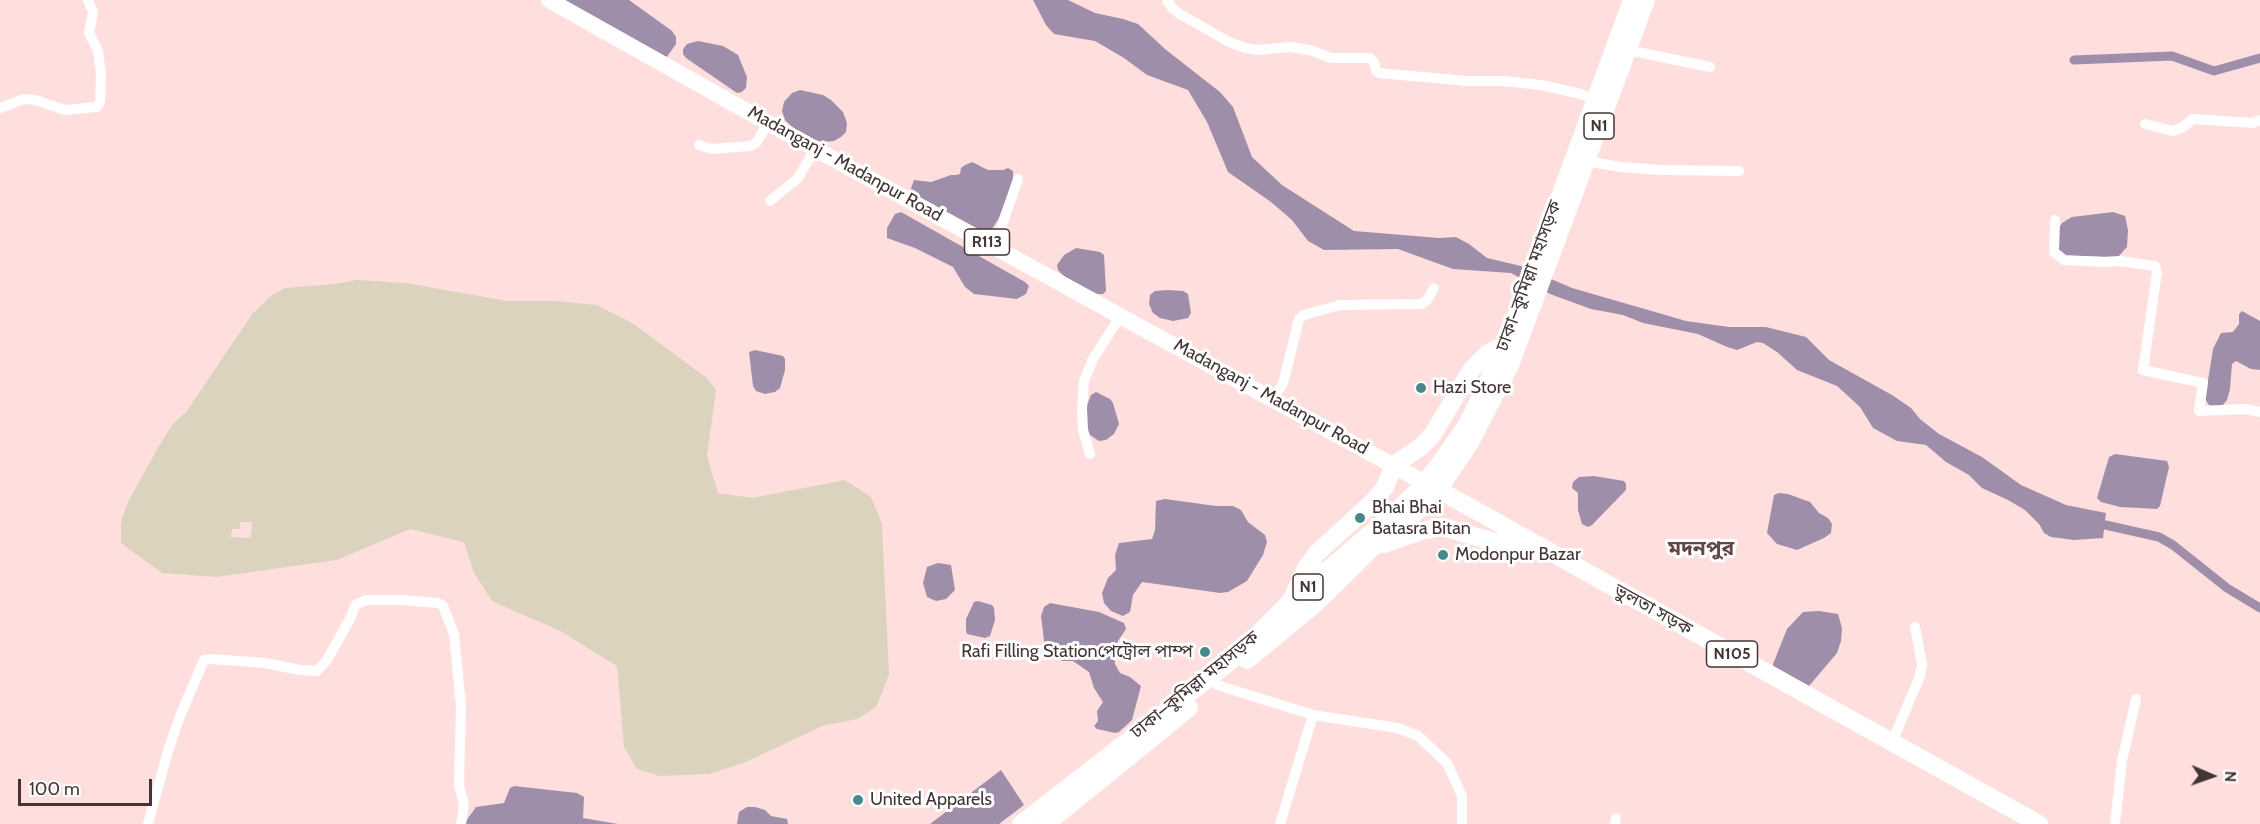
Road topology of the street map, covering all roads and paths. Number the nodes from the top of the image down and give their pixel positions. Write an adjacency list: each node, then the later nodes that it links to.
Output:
1 (88, 0): 9 (street)
2 (549, 0): 11 (main road, Madanganj - Madanpur Road / R113)
3 (1167, 0): 8 (street)
4 (1632, 0): 8 (highway, ঢাকা–কুমিল্লা মহাসড়ক / N1)
5 (1646, 0): 6 (highway, ঢাকা–কুমিল্লা মহাসড়ক / N1)
6 (1628, 50): 7 (street); 15 (highway, ঢাকা–কুমিল্লা মহাসড়ক / N1)
7 (1710, 67)
8 (1594, 100): 21 (highway, ঢাকা–কুমিল্লা মহাসড়ক / N1)
9 (0, 108)
10 (2260, 120): 12 (street)
11 (768, 123): 13 (street); 14 (main road, Madanganj - Madanpur Road / R113)
12 (2145, 124)
13 (699, 145)
14 (815, 148): 18 (street); 20 (main road, Madanganj - Madanpur Road / R113)
15 (1586, 161): 16 (street); 21 (highway, ঢাকা–কুমিল্লা মহাসড়ক / N1)
16 (1739, 171)
17 (1018, 179): 20 (street)
18 (770, 201)
19 (2055, 220): 27 (street)
20 (995, 246): 24 (main road, Madanganj - Madanpur Road / R113)
21 (1546, 250): 23 (highway, ঢাকা–কুমিল্লা মহাসড়ক / N1)
22 (1434, 288): 26 (street)
23 (1530, 294): 25 (highway, ঢাকা–কুমিল্লা মহাসড়ক / N1); 30 (highway, ঢাকা–কুমিল্লা মহাসড়ক / N1)
24 (1121, 315): 26 (main road, Madanganj - Madanpur Road / R113); 28 (street)
25 (1506, 344): 29 (highway); 30 (highway, ঢাকা–কুমিল্লা মহাসড়ক / N1)
26 (1271, 398): 29 (main road, Madanganj - Madanpur Road / R113)
27 (2260, 412)
28 (1090, 454)
29 (1394, 465): 30 (main road, Madanganj - Madanpur Road / R113); 33 (highway)
30 (1432, 487): 31 (highway, ঢাকা–কুমিল্লা মহাসড়ক / N1); 32 (highway, ভুলতা সড়ক / N105); 33 (highway, ঢাকা–কুমিল্লা মহাসড়ক / N1)
31 (1371, 549): 32 (highway); 35 (highway, ঢাকা–কুমিল্লা মহাসড়ক / N1)
32 (1550, 553): 38 (highway, ভুলতা সড়ক / N105)
33 (1290, 602): 41 (highway, ঢাকা–কুমিল্লা মহাসড়ক / N1)
34 (1915, 627): 38 (street)
35 (1217, 685): 37 (street); 42 (highway, ঢাকা–কুমিল্লা মহাসড়ক / N1)
36 (2136, 699): 46 (street)
37 (1312, 715): 43 (street); 44 (street)
38 (1892, 742): 45 (highway, ভুলতা সড়ক / N105)
39 (148, 824): 40 (street)
40 (461, 824)
41 (1021, 824)
42 (1046, 824)
43 (1281, 824)
44 (1462, 824)
45 (2039, 824)
46 (2115, 824)

